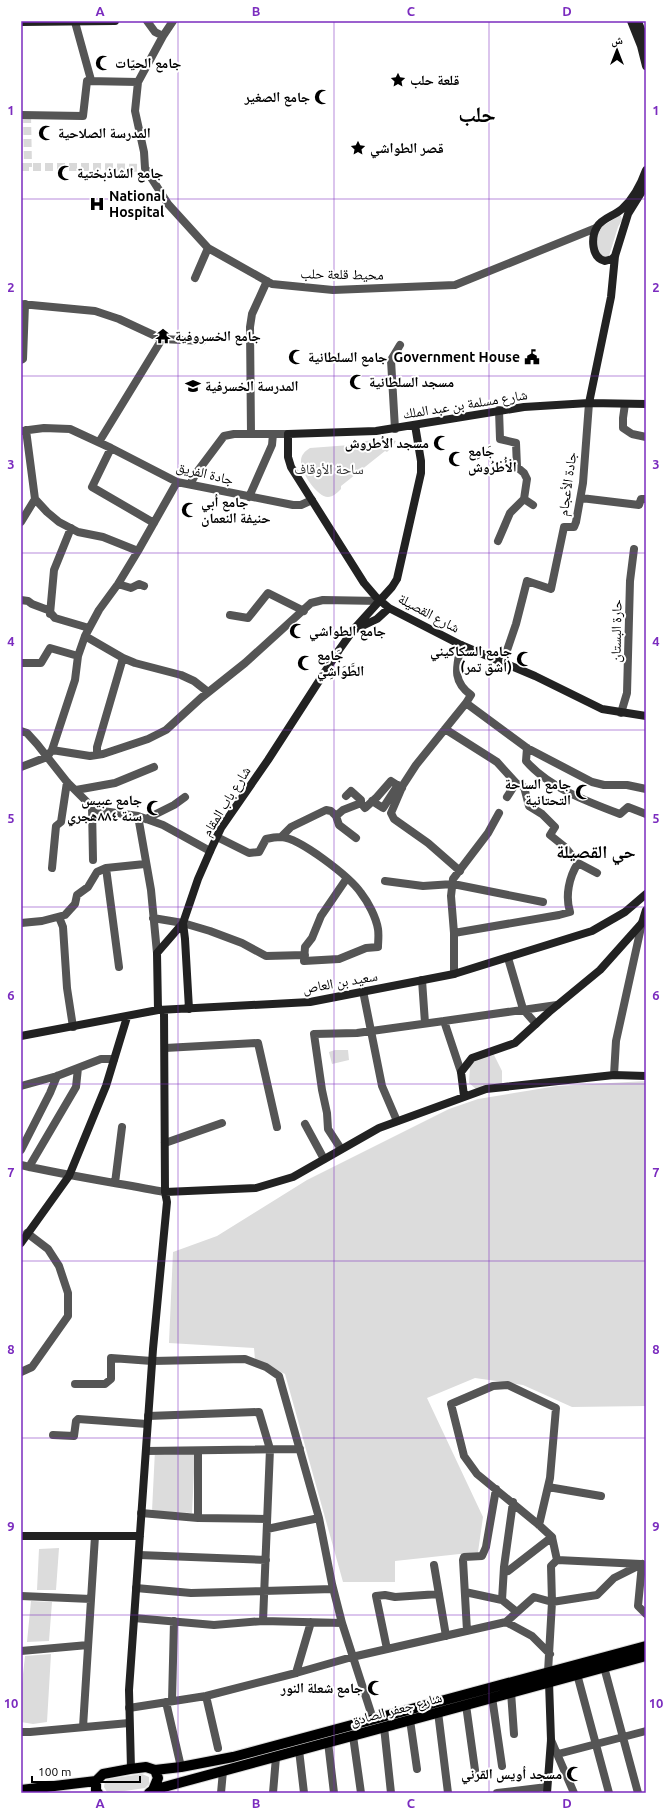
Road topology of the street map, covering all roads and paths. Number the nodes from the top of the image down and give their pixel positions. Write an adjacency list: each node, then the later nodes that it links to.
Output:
1 (115, 21): 7 (street)
2 (147, 21): 8 (street)
3 (173, 21): 8 (street, محيط قلعة حلب)
4 (631, 21): 10 (street)
5 (638, 21): 9 (street)
6 (21, 22): 7 (street)
7 (75, 22): 11 (street)
8 (163, 36): 12 (street, محيط قلعة حلب)
9 (646, 43)
10 (646, 66)
11 (92, 80): 12 (street); 13 (street)
12 (138, 82): 18 (street, محيط قلعة حلب)
13 (21, 115)
14 (646, 170): 16 (street)
15 (646, 186): 16 (street)
16 (625, 212): 17 (street); 19 (street)
17 (596, 228): 19 (street); 21 (street, محيط قلعة حلب)
18 (208, 248): 20 (street); 21 (street, محيط قلعة حلب)
19 (615, 256): 27 (street)
20 (194, 278)
21 (267, 281): 34 (street)
22 (23, 304): 23 (street); 26 (street)
23 (162, 339): 24 (street); 38 (street)
24 (202, 341)
25 (400, 345): 32 (street)
26 (21, 360)
27 (589, 402): 28 (street, شارع مسلمة بن عبد الملك); 30 (street, شارع مسلمة بن عبد الملك); 43 (street, جادة الأعجام)
28 (625, 404): 29 (street, شارع مسلمة بن عبد الملك); 37 (street)
29 (646, 404)
30 (499, 410): 31 (street, شارع مسلمة بن عبد الملك); 47 (street)
31 (414, 425): 32 (street, شارع مسلمة بن عبد الملك); 58 (street, شارع باب المقام)
32 (395, 429): 36 (street, شارع مسلمة بن عبد الملك)
33 (23, 430): 38 (street, جادة الفريق); 44 (street)
34 (251, 434): 35 (street); 41 (street)
35 (273, 434): 36 (street); 42 (street)
36 (288, 434): 46 (street, شارع القصيلة)
37 (646, 437)
38 (99, 442): 39 (street, جادة الفريق)
39 (111, 448): 40 (street, جادة الفريق); 50 (street)
40 (177, 482): 41 (street, جادة الفريق); 50 (street)
41 (190, 484): 42 (street, جادة الفريق)
42 (250, 497): 46 (street, جادة الفريق)
43 (581, 498): 45 (street); 69 (street, جادة الأعجام)
44 (35, 499): 49 (street); 51 (street)
45 (646, 499)
46 (312, 500): 58 (street, شارع القصيلة)
47 (524, 500): 48 (street); 52 (street)
48 (533, 505)
49 (21, 522)
50 (154, 523): 54 (street)
51 (71, 528): 54 (street); 61 (street)
52 (498, 541)
53 (634, 548): 73 (street, حارة البستان)
54 (138, 551): 55 (street)
55 (118, 584): 56 (street); 63 (street)
56 (144, 586)
57 (21, 600): 61 (street)
58 (380, 601): 59 (street, شارع القصيلة); 60 (street); 64 (street, شارع باب المقام)
59 (389, 608): 64 (street); 66 (street, شارع القصيلة)
60 (304, 611): 62 (street); 71 (street)
61 (50, 614): 63 (street)
62 (230, 615)
63 (89, 628): 65 (street)
64 (354, 629): 97 (street, شارع باب المقام)
65 (85, 636): 67 (street); 68 (street)
66 (461, 645): 69 (street, شارع القصيلة); 72 (street)
67 (78, 656): 70 (street); 78 (street)
68 (123, 658): 71 (street); 79 (street)
69 (502, 662): 73 (street, شارع القصيلة)
70 (21, 663)
71 (208, 692): 79 (street)
72 (466, 703): 75 (street); 77 (street)
73 (621, 713): 74 (street, شارع القصيلة)
74 (646, 716)
75 (445, 729): 83 (street); 84 (street)
76 (21, 731): 78 (street)
77 (527, 748): 85 (street); 94 (street)
78 (50, 754): 79 (street); 80 (street); 82 (street)
79 (97, 754)
80 (21, 767)
81 (154, 767): 86 (street)
82 (67, 782): 86 (street); 104 (street)
83 (516, 783): 88 (street); 102 (street)
84 (400, 787): 90 (street); 90 (street); 106 (street)
85 (646, 789)
86 (76, 790): 92 (street)
87 (346, 796): 91 (street)
88 (507, 796)
89 (185, 797): 96 (street)
90 (372, 801): 91 (street)
91 (361, 803): 95 (street)
92 (92, 807): 96 (street); 101 (street)
93 (499, 813): 106 (street)
94 (646, 814)
95 (336, 816): 98 (street); 99 (street)
96 (142, 817): 100 (street); 103 (street)
97 (217, 837): 98 (street); 100 (street, شارع باب المقام)
98 (282, 837): 108 (street)
99 (356, 838)
100 (210, 851): 117 (street, شارع باب المقام)
101 (93, 860)
102 (578, 863): 107 (street); 119 (street)
103 (145, 864): 105 (street); 115 (street)
104 (52, 868)
105 (106, 868): 114 (street); 123 (street)
106 (460, 871): 110 (street)
107 (597, 873)
108 (347, 878): 121 (street); 121 (street)
109 (385, 881): 110 (street)
110 (453, 884): 112 (street); 119 (street)
111 (646, 894): 122 (street, سعيد بن العاص)
112 (543, 902)
113 (646, 910): 118 (street)
114 (59, 917): 116 (street); 135 (street)
115 (153, 918): 117 (street); 120 (street)
116 (21, 923)
117 (183, 923): 120 (street); 121 (street); 128 (street, شارع باب المقام)
118 (642, 923): 127 (street); 142 (street)
119 (454, 933): 124 (street)
120 (157, 953): 129 (street)
121 (304, 955)
122 (508, 958): 124 (street, سعيد بن العاص); 130 (street)
123 (119, 967)
124 (454, 974): 125 (street, سعيد بن العاص)
125 (422, 980): 126 (street, سعيد بن العاص); 133 (street)
126 (363, 991): 128 (street, سعيد بن العاص); 136 (street)
127 (557, 1005): 130 (street); 134 (street)
128 (189, 1008): 129 (street, سعيد بن العاص)
129 (161, 1010): 131 (street, سعيد بن العاص); 138 (street)
130 (523, 1010): 132 (street); 134 (street)
131 (127, 1017): 135 (street, سعيد بن العاص); 139 (street)
132 (444, 1022): 133 (street); 141 (street)
133 (425, 1023): 136 (street)
134 (536, 1024): 141 (street)
135 (73, 1026): 137 (street, سعيد بن العاص)
136 (371, 1031): 147 (street); 153 (street)
137 (21, 1036)
138 (165, 1048): 151 (street); 152 (street)
139 (114, 1059): 140 (street); 157 (street)
140 (78, 1068): 143 (street); 156 (street)
141 (461, 1072): 146 (street)
142 (614, 1074): 144 (street); 146 (street)
143 (56, 1076): 145 (street); 154 (street)
144 (646, 1076)
145 (21, 1086)
146 (464, 1096): 147 (street)
147 (397, 1121): 153 (street)
148 (222, 1123): 152 (street)
149 (305, 1124): 155 (street)
150 (122, 1127): 158 (street)
151 (276, 1127)
152 (165, 1142): 159 (street)
153 (341, 1149): 155 (street)
154 (21, 1150)
155 (324, 1159): 159 (street)
156 (23, 1166): 157 (street)
157 (69, 1176): 158 (street); 160 (street)
158 (115, 1183): 159 (street)
159 (165, 1192): 162 (street)
160 (28, 1233): 161 (street); 163 (street)
161 (21, 1243)
162 (152, 1361): 164 (street); 165 (street); 168 (street)
163 (21, 1372)
164 (75, 1384)
165 (148, 1420): 166 (street); 167 (street); 169 (street)
166 (53, 1435)
167 (270, 1449): 168 (street); 170 (street); 178 (street)
168 (300, 1449): 177 (street)
169 (146, 1450): 170 (street); 175 (street)
170 (198, 1451): 176 (street)
171 (548, 1487): 172 (street); 173 (street); 179 (street)
172 (496, 1489): 174 (street); 194 (street)
173 (601, 1496)
174 (513, 1502): 179 (street); 190 (street)
175 (141, 1513): 176 (street); 183 (street)
176 (198, 1518): 178 (street)
177 (319, 1518): 180 (street); 192 (street)
178 (267, 1519): 180 (street)
179 (540, 1525): 184 (street)
180 (266, 1529): 186 (street)
181 (21, 1536): 182 (street)
182 (95, 1536): 183 (street); 197 (street)
183 (140, 1536): 185 (street)
184 (552, 1537): 187 (street); 190 (street)
185 (138, 1555): 186 (street); 191 (street)
186 (266, 1560): 193 (street)
187 (557, 1560): 188 (street); 199 (street)
188 (644, 1564): 199 (street); 200 (street)
189 (434, 1565): 195 (street)
190 (504, 1567): 198 (street)
191 (136, 1588): 193 (street); 203 (street)
192 (333, 1589): 193 (street); 208 (street)
193 (265, 1592): 205 (street)
194 (465, 1592): 198 (street); 209 (street)
195 (439, 1594): 210 (street); 213 (street)
196 (21, 1596): 197 (street)
197 (91, 1599): 211 (street)
198 (502, 1600): 201 (street)
199 (552, 1602): 201 (street); 215 (street)
200 (642, 1605): 202 (street)
201 (517, 1612): 207 (street)
202 (646, 1614)
203 (134, 1618): 204 (street); 227 (street)
204 (174, 1621): 205 (street); 225 (street)
205 (263, 1621): 206 (street)
206 (311, 1622): 208 (street); 219 (street)
207 (506, 1622): 209 (street); 215 (street)
208 (342, 1623): 217 (street)
209 (467, 1631): 210 (street)
210 (446, 1636): 213 (street)
211 (88, 1645): 214 (street); 232 (street)
212 (646, 1646): 221 (main road, شارع جعفر الصادق)
213 (387, 1649): 217 (street)
214 (21, 1651)
215 (550, 1654): 221 (street)
216 (646, 1656): 218 (main road, شارع جعفر الصادق)
217 (352, 1657): 219 (street); 229 (street)
218 (604, 1667): 220 (main road, شارع جعفر الصادق); 238 (street)
219 (296, 1673): 223 (street)
220 (577, 1674): 221 (main road, شارع جعفر الصادق); 241 (street)
221 (549, 1677): 222 (main road, شارع جعفر الصادق); 229 (main road, شارع جعفر الصادق); 239 (street)
222 (511, 1692): 224 (main road, شارع جعفر الصادق); 236 (street)
223 (206, 1696): 225 (street); 242 (street)
224 (492, 1697): 226 (main road, شارع جعفر الصادق); 246 (street)
225 (169, 1701): 227 (street); 247 (street)
226 (466, 1705): 228 (main road, شارع جعفر الصادق); 251 (street)
227 (130, 1708): 231 (street)
228 (438, 1712): 230 (main road, شارع جعفر الصادق); 264 (street)
229 (372, 1719): 247 (main road, شارع جعفر الصادق)
230 (410, 1720): 233 (main road, شارع جعفر الصادق); 249 (street)
231 (129, 1723): 232 (street); 248 (street)
232 (84, 1727): 235 (street)
233 (384, 1727): 237 (main road, شارع جعفر الصادق); 263 (street)
234 (646, 1731): 238 (street)
235 (21, 1732)
236 (514, 1734)
237 (353, 1736): 240 (main road, شارع جعفر الصادق); 262 (street)
238 (623, 1736): 241 (street); 268 (street)
239 (551, 1740): 244 (street); 255 (street)
240 (328, 1742): 243 (main road, شارع جعفر الصادق); 261 (street)
241 (596, 1744): 244 (street); 267 (street)
242 (218, 1748)
243 (299, 1750): 245 (main road, شارع جعفر الصادق); 260 (street)
244 (558, 1754): 266 (street)
245 (276, 1757): 252 (main road, شارع جعفر الصادق); 259 (street)
246 (502, 1766)
247 (181, 1767): 250 (main road, شارع جعفر الصادق)
248 (130, 1769): 250 (main road, شارع جعفر الصادق); 253 (main road, شارع جعفر الصادق)
249 (417, 1769)
250 (155, 1770): 256 (main road)
251 (475, 1770)
252 (223, 1771): 256 (main road, شارع جعفر الصادق); 258 (street)
253 (96, 1781): 254 (main road); 257 (main road)
254 (21, 1790)
255 (547, 1790): 265 (street)
256 (150, 1792)
257 (98, 1793)
258 (221, 1793)
259 (273, 1793)
260 (304, 1793)
261 (334, 1793)
262 (361, 1793)
263 (392, 1793)
264 (448, 1793)
265 (497, 1793)
266 (574, 1793)
267 (609, 1793)
268 (638, 1793)

